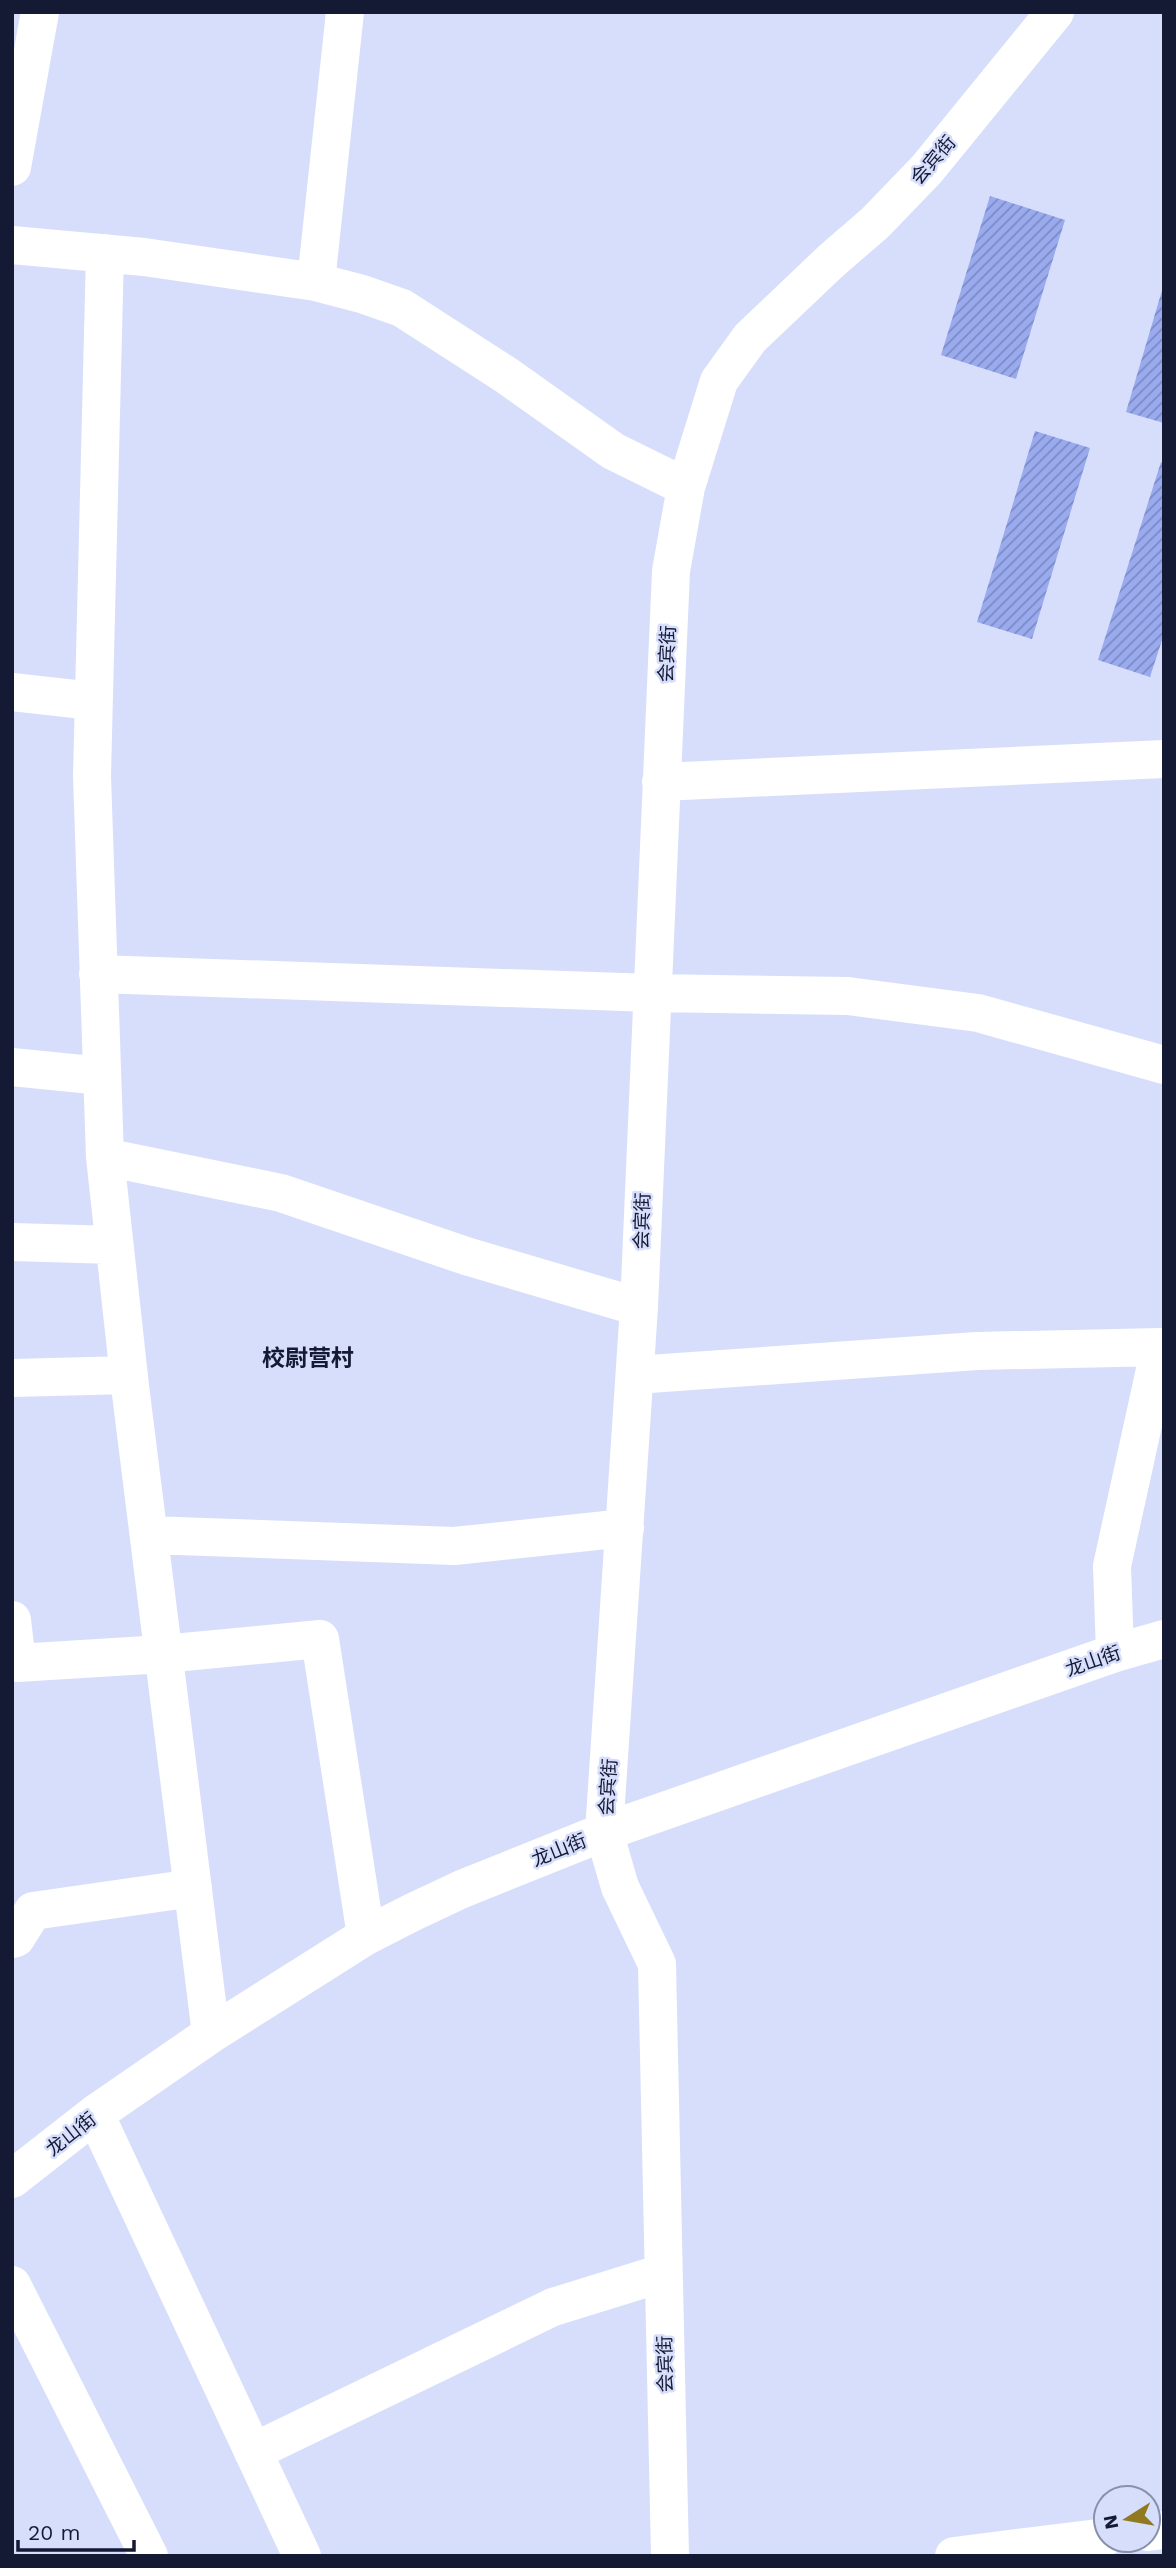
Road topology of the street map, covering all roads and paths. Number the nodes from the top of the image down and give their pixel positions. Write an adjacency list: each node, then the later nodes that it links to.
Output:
1 (40, 12): 4 (street)
2 (345, 12): 7 (street)
3 (1055, 12): 8 (street, 会宾街)
4 (12, 167)
5 (12, 245): 6 (street)
6 (105, 253): 7 (street); 10 (street)
7 (316, 282): 8 (street)
8 (686, 487): 12 (street, 会宾街)
9 (12, 692): 10 (street)
10 (93, 701): 13 (street)
11 (1164, 759): 12 (street)
12 (661, 782): 14 (street, 会宾街)
13 (98, 974): 14 (street); 17 (street)
14 (651, 993): 15 (street); 21 (street, 会宾街)
15 (1164, 1065)
16 (12, 1067): 17 (street)
17 (102, 1076): 18 (street)
18 (105, 1157): 20 (street); 21 (street)
19 (12, 1242): 20 (street)
20 (114, 1245): 22 (street)
21 (639, 1307): 23 (street, 会宾街)
22 (129, 1375): 24 (street); 26 (street)
23 (635, 1376): 25 (street, 会宾街); 29 (street)
24 (12, 1378)
25 (625, 1528): 26 (street); 31 (street, 会宾街)
26 (149, 1535): 30 (street)
27 (12, 1620): 30 (street)
28 (1164, 1639): 29 (street, 龙山街)
29 (1115, 1653): 31 (street, 龙山街)
30 (163, 1654): 32 (street); 33 (street)
31 (604, 1832): 33 (street, 龙山街); 38 (street, 会宾街)
32 (193, 1888): 34 (street); 35 (street)
33 (366, 1936): 35 (street, 龙山街)
34 (12, 1939)
35 (211, 2034): 36 (street, 龙山街)
36 (95, 2115): 37 (street, 龙山街); 40 (street)
37 (12, 2179)
38 (663, 2273): 40 (street); 44 (street, 会宾街)
39 (12, 2286): 42 (street)
40 (253, 2452): 43 (street)
41 (1092, 2539): 45 (street)
42 (149, 2556)
43 (302, 2556)
44 (670, 2556)
45 (954, 2556)

